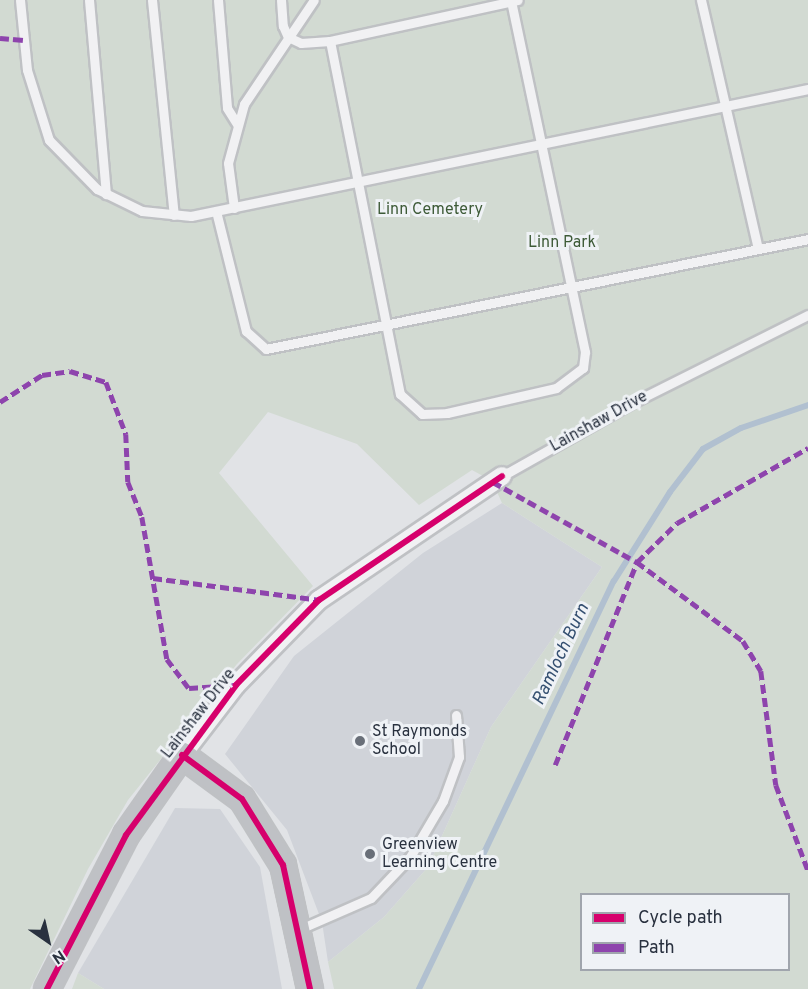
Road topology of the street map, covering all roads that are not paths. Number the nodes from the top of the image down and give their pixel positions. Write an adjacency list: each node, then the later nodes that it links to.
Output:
1 (20, 0): 16 (lane)
2 (89, 0): 16 (lane)
3 (152, 0): 19 (lane)
4 (218, 0): 13 (lane)
5 (281, 0): 9 (lane)
6 (314, 0): 9 (lane)
7 (514, 0): 10 (lane); 14 (lane)
8 (701, 0): 12 (lane)
9 (288, 37): 10 (lane); 13 (lane)
10 (330, 41): 15 (lane)
11 (808, 88): 12 (lane)
12 (725, 106): 14 (lane); 21 (lane)
13 (237, 124): 17 (lane)
14 (543, 142): 15 (lane); 22 (lane)
15 (358, 183): 17 (lane); 24 (lane)
16 (106, 194): 19 (lane)
17 (234, 208): 18 (lane)
18 (216, 211): 19 (lane); 24 (lane)
19 (174, 215)
20 (808, 239): 21 (lane)
21 (759, 249): 22 (lane)
22 (572, 286): 24 (lane); 24 (lane)
23 (808, 315): 25 (lane, Lainshaw Drive)
24 (385, 326)
25 (502, 476): 27 (street, Lainshaw Drive)
26 (456, 715): 28 (lane)
27 (182, 755): 28 (street); 29 (street, Lainshaw Drive)
28 (300, 930): 30 (street)
29 (47, 989)
30 (310, 989)

